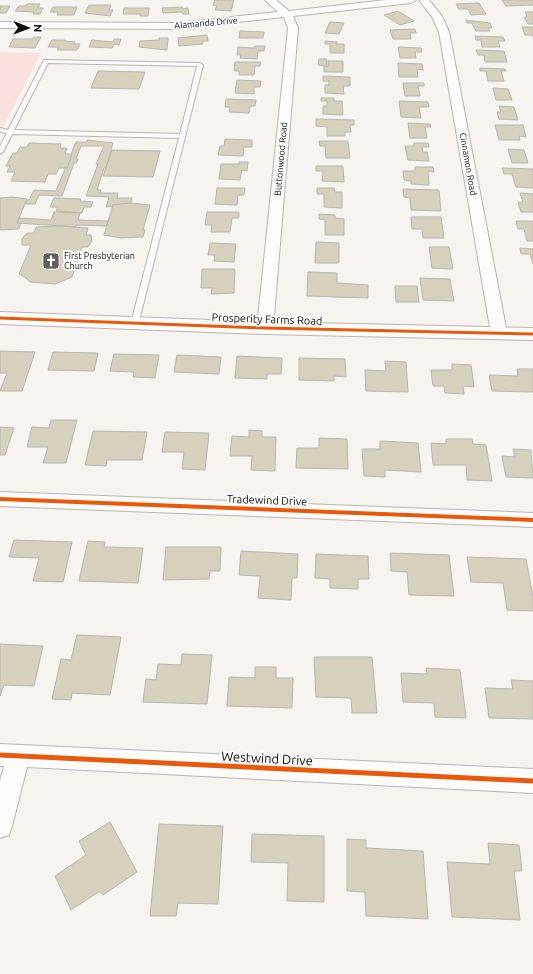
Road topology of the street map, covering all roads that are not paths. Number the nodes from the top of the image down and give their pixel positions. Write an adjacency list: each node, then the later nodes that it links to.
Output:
1 (270, 0): 4 (street)
2 (411, 0): 4 (street, Alamanda Drive)
3 (424, 0): 13 (street, Cinnamon Road)
4 (288, 14): 5 (street, Alamanda Drive); 12 (street, Buttonwood Road)
5 (0, 24)
6 (0, 130): 7 (lane)
7 (10, 132): 8 (lane); 8 (lane); 9 (lane)
8 (182, 136): 11 (lane)
9 (0, 152)
10 (0, 318): 11 (street, Prosperity Farms Road)
11 (135, 323): 12 (street, Prosperity Farms Road)
12 (265, 328): 13 (street, Prosperity Farms Road)
13 (499, 333): 14 (street, Prosperity Farms Road)
14 (533, 334)
15 (0, 499): 16 (street, Tradewind Drive)
16 (533, 520)
17 (9, 755): 18 (street, Westwind Drive); 19 (street)
18 (533, 781)
19 (0, 826)

